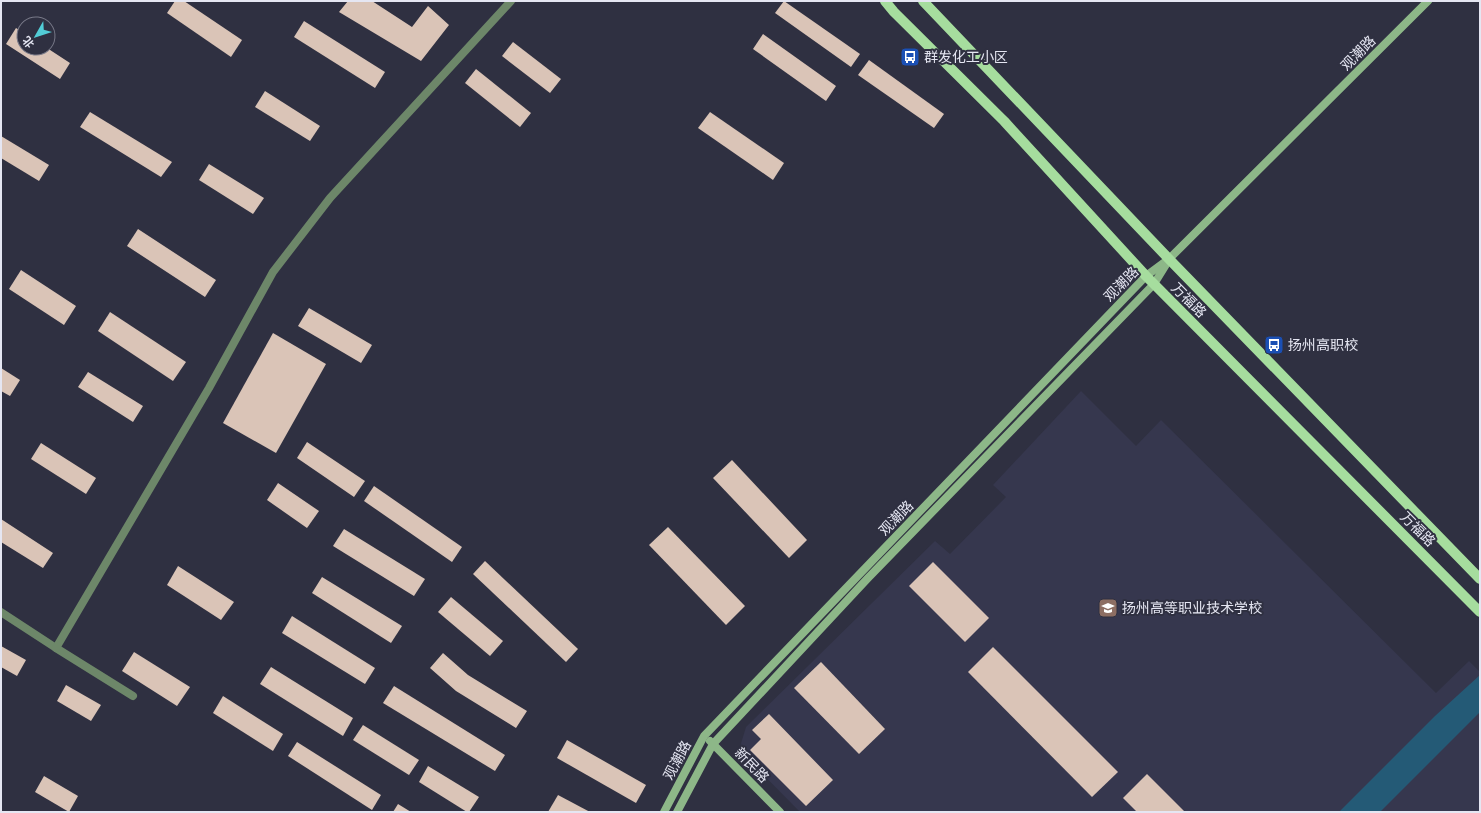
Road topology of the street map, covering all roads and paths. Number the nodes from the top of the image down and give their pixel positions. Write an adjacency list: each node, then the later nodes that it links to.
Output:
1 (511, 1): 11 (street)
2 (885, 1): 6 (main road, 万福路)
3 (923, 1): 5 (main road, 万福路)
4 (1428, 1): 5 (street, 观潮路)
5 (1169, 259): 6 (street, 观潮路); 7 (street, 观潮路); 8 (main road, 万福路)
6 (1146, 276): 7 (main road, 万福路); 13 (street, 观潮路)
7 (1154, 284): 10 (main road, 万福路); 14 (street, 观潮路)
8 (1480, 579)
9 (1, 612): 11 (street)
10 (1480, 612)
11 (56, 648): 12 (street)
12 (133, 696)
13 (704, 736): 14 (street, 新民路); 15 (street, 观潮路)
14 (713, 744): 16 (street, 观潮路); 17 (street, 新民路)
15 (664, 812)
16 (677, 812)
17 (780, 812)

